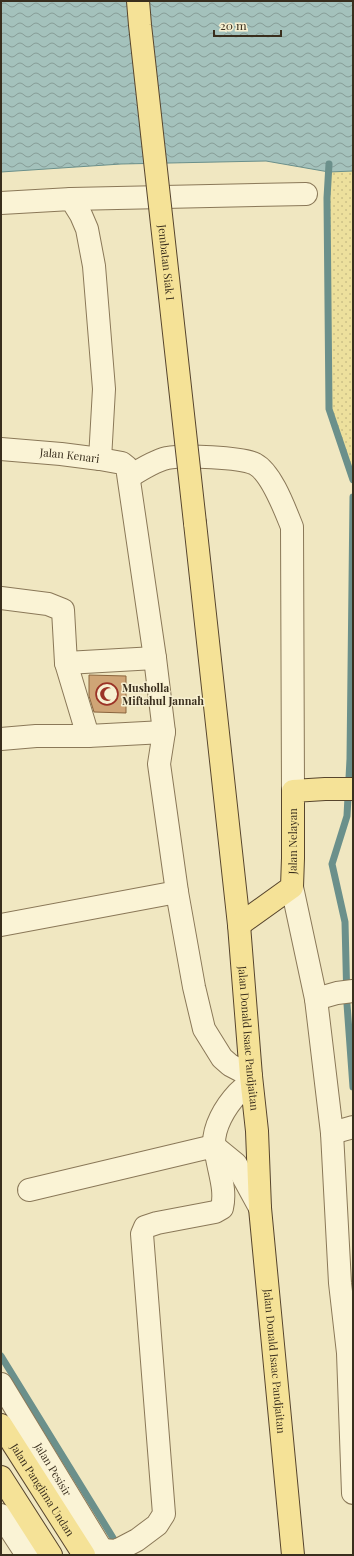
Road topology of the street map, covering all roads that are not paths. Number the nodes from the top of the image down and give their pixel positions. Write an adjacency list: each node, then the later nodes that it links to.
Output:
1 (138, 1): 8 (main road, Jembatan Siak I, bridge)
2 (306, 194): 3 (street)
3 (71, 199): 4 (street); 6 (street)
4 (1, 203)
5 (1, 449): 6 (street, Jalan Kenari)
6 (100, 459): 7 (street, Jalan Kenari)
7 (129, 477): 10 (street); 16 (street)
8 (195, 523): 19 (main road, Jalan Donald Isaac Pandjaitan)
9 (1, 598): 11 (street)
10 (155, 658): 11 (street); 12 (street)
11 (66, 663): 13 (street)
12 (164, 732): 13 (street); 18 (street)
13 (88, 736): 14 (street)
14 (1, 739)
15 (353, 789): 16 (main road)
16 (293, 791): 17 (main road, Jalan Nelayan)
17 (292, 887): 19 (main road, Jalan Nelayan); 22 (street)
18 (178, 892): 20 (street); 23 (street)
19 (239, 924): 23 (main road, Jalan Donald Isaac Pandjaitan)
20 (1, 926)
21 (345, 992): 22 (street)
22 (316, 999): 24 (street)
23 (251, 1076): 25 (street); 27 (main road, Jalan Donald Isaac Pandjaitan)
24 (344, 1130): 28 (street)
25 (214, 1146): 26 (street); 27 (street); 35 (street)
26 (29, 1190)
27 (260, 1208): 38 (main road, Jalan Donald Isaac Pandjaitan)
28 (347, 1282): 31 (street)
29 (1, 1384): 35 (street, Jalan Pesisir)
30 (1, 1425): 35 (main road, Jalan Panglima Undan)
31 (352, 1443): 33 (street)
32 (1, 1477): 37 (main road)
33 (353, 1493)
34 (6, 1531): 36 (street)
35 (102, 1553)
36 (27, 1555)
37 (51, 1555)
38 (293, 1555)

